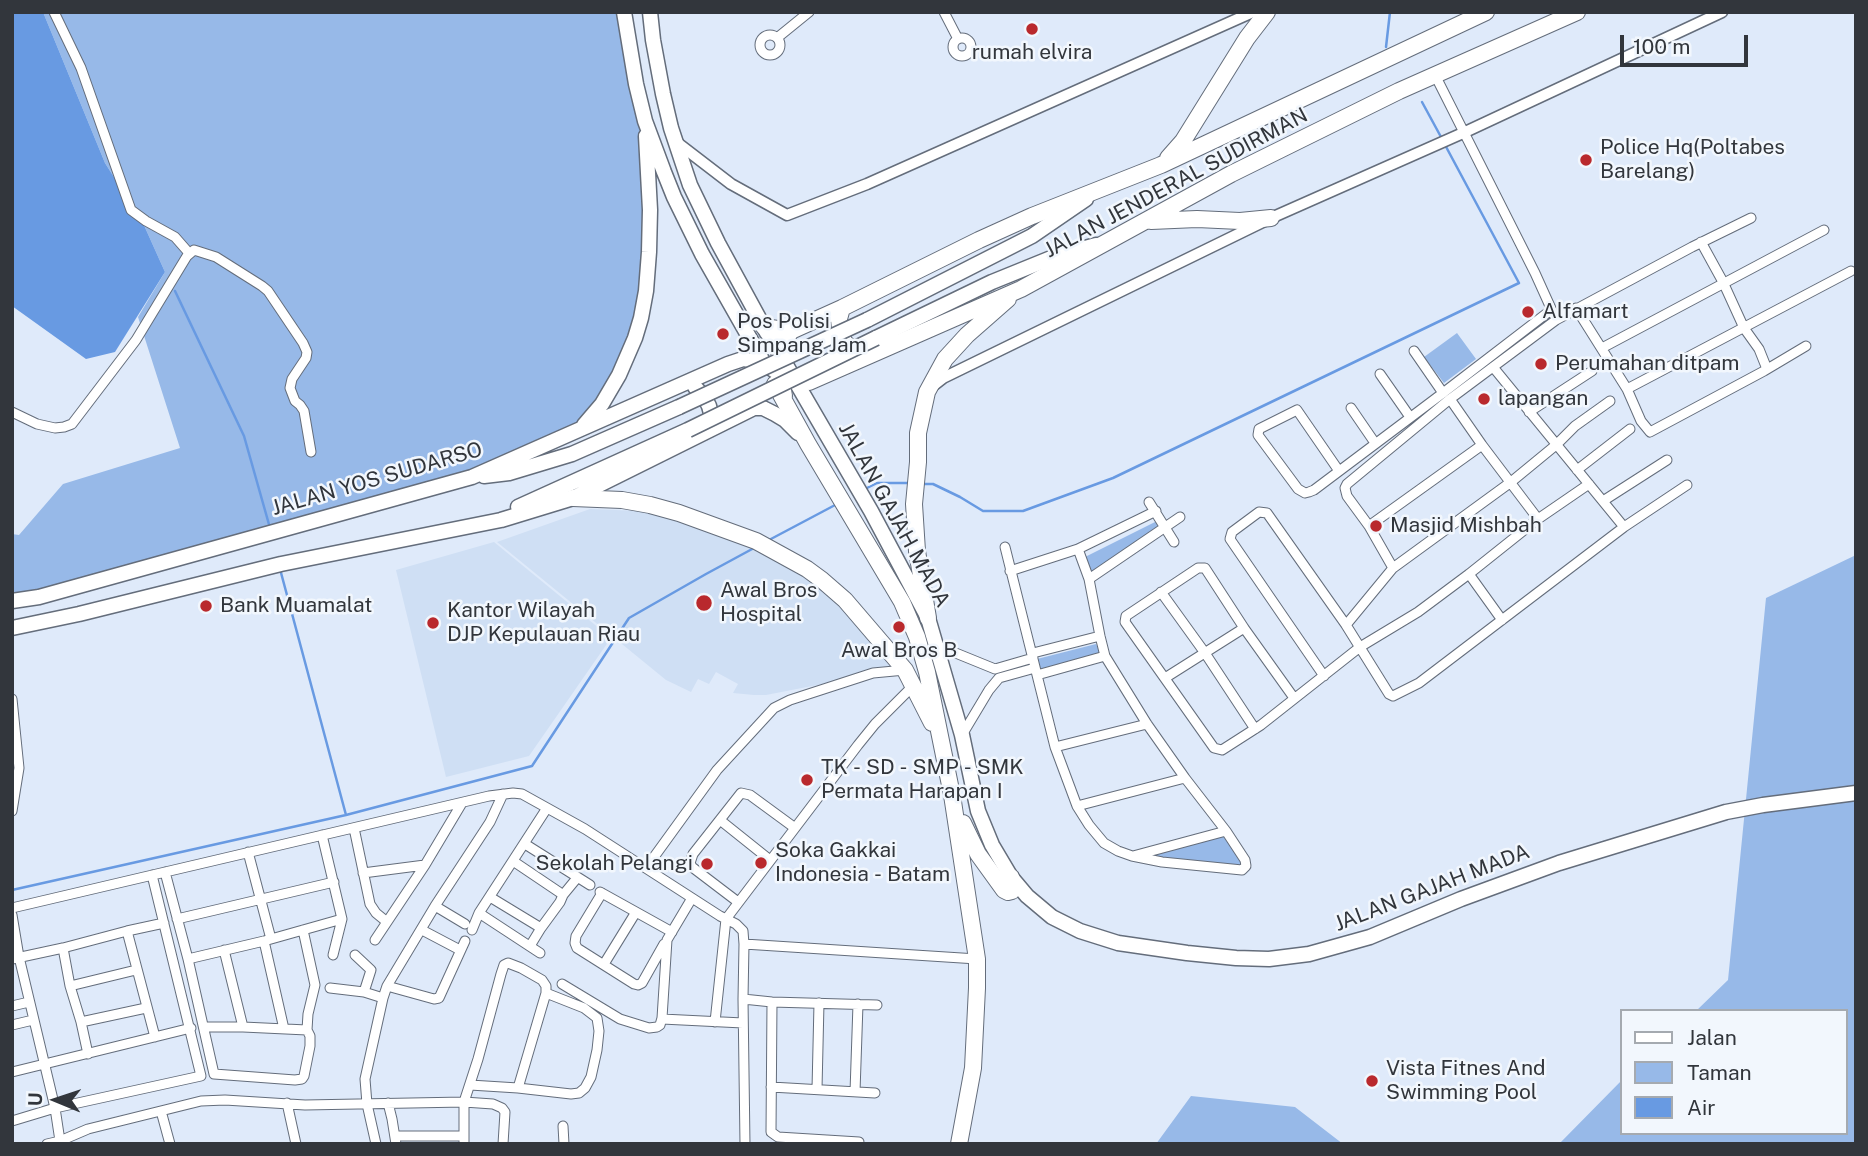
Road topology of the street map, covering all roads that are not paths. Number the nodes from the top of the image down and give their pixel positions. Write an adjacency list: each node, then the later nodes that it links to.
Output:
1 (54, 12): 25 (street)
2 (624, 12): 14 (main road)
3 (650, 12): 16 (main road)
4 (809, 12): 11 (street)
5 (944, 12): 12 (street)
6 (1253, 12): 16 (street)
7 (1267, 12): 17 (highway)
8 (1486, 12): 17 (highway, JALAN JENDERAL SUDIRMAN)
9 (1577, 12): 13 (highway, JALAN JENDERAL SUDIRMAN)
10 (1722, 12): 15 (street)
11 (777, 38)
12 (958, 39)
13 (1435, 75): 15 (street); 21 (highway, JALAN JENDERAL SUDIRMAN)
14 (645, 121): 41 (main road); 57 (main road)
15 (1463, 133): 19 (street); 31 (street)
16 (675, 141): 33 (main road)
17 (1161, 165): 18 (highway, JALAN JENDERAL SUDIRMAN)
18 (1098, 190): 30 (highway, JALAN JENDERAL SUDIRMAN); 66 (main road, bridge)
19 (1271, 218): 21 (highway); 47 (street)
20 (1751, 218): 24 (street)
21 (1144, 222): 23 (highway, JALAN JENDERAL SUDIRMAN)
22 (1824, 230): 27 (street)
23 (1107, 242): 28 (highway, JALAN JENDERAL SUDIRMAN); 76 (main road, bridge)
24 (1701, 242): 27 (street); 29 (street)
25 (190, 253): 52 (street); 62 (street)
26 (1851, 271): 34 (street)
27 (1723, 282): 34 (street); 37 (street)
28 (1020, 289): 39 (highway, JALAN JENDERAL SUDIRMAN); 47 (highway)
29 (1576, 307): 32 (street); 37 (street)
30 (842, 308): 35 (highway, JALAN JENDERAL SUDIRMAN); 39 (highway)
31 (1551, 310): 32 (street); 48 (street)
32 (1556, 320): 40 (street)
33 (764, 327): 35 (highway); 41 (main road)
34 (1744, 328): 42 (street); 46 (street)
35 (791, 331): 41 (highway)
36 (1806, 346): 42 (street)
37 (1602, 348): 46 (street)
38 (1414, 351): 48 (street)
39 (867, 355): 41 (highway, JALAN JENDERAL SUDIRMAN)
40 (1493, 367): 48 (street); 53 (street)
41 (776, 368): 45 (main road, JALAN YOS SUDARSO); 50 (main road); 59 (highway, JALAN GAJAH MADA); 87 (main road, JALAN GAJAH MADA)
42 (1767, 369): 46 (street)
43 (1592, 371): 53 (street)
44 (1380, 374): 54 (street)
45 (689, 382): 55 (main road); 57 (main road, JALAN YOS SUDARSO)
46 (1627, 389)
47 (927, 392): 90 (highway)
48 (1446, 396): 54 (street); 60 (street); 77 (street)
49 (1610, 401): 61 (street)
50 (754, 408): 55 (main road); 59 (main road)
51 (1350, 408): 58 (street)
52 (12, 412)
53 (1530, 412): 61 (street)
54 (1410, 417): 58 (street)
55 (710, 429): 70 (main road)
56 (1630, 429): 64 (street)
57 (578, 431): 66 (main road, JALAN YOS SUDARSO)
58 (1375, 443): 65 (street)
59 (808, 444): 87 (highway, JALAN GAJAH MADA)
60 (1482, 445): 67 (street); 77 (street)
61 (1556, 445): 64 (street); 67 (street)
62 (311, 452)
63 (1667, 460): 71 (street)
64 (1577, 470): 68 (street)
65 (1339, 471): 65 (street)
66 (472, 477): 89 (main road, JALAN YOS SUDARSO)
67 (1511, 482): 75 (street); 83 (street)
68 (1589, 484): 71 (street); 75 (street)
69 (1687, 485): 79 (street)
70 (573, 499): 76 (main road); 101 (highway)
71 (1603, 501): 79 (street)
72 (1149, 502): 73 (street)
73 (1156, 512): 78 (street); 82 (street)
74 (1180, 517): 78 (street)
75 (1538, 519): 85 (street)
76 (501, 520): 93 (main road)
77 (1369, 526): 83 (street)
78 (1164, 527): 80 (street); 86 (street)
79 (1624, 527): 91 (street)
80 (1174, 541)
81 (1005, 547): 84 (street)
82 (1078, 550): 84 (street); 86 (street)
83 (1393, 568): 92 (street)
84 (1010, 571): 99 (street)
85 (1469, 574): 91 (street); 97 (street)
86 (1089, 579): 95 (street)
87 (900, 580): 90 (main road, JALAN GAJAH MADA); 113 (highway, JALAN GAJAH MADA)
88 (1161, 592): 94 (street); 98 (street); 105 (street)
89 (12, 601)
90 (928, 618): 96 (main road, JALAN GAJAH MADA)
91 (1502, 620): 97 (street)
92 (1346, 625): 97 (street); 104 (street)
93 (12, 628)
94 (1244, 628): 98 (street); 107 (street)
95 (1100, 636): 99 (street); 100 (street)
96 (936, 645): 103 (street); 111 (main road, JALAN GAJAH MADA)
97 (1360, 647): 104 (street)
98 (1205, 653): 105 (street); 110 (street)
99 (1033, 655): 102 (street); 103 (street)
100 (1105, 656): 102 (street); 109 (street)
101 (905, 670): 106 (highway); 134 (street)
102 (1036, 672): 103 (street); 112 (street)
103 (997, 674): 111 (street)
104 (1324, 676): 107 (street)
105 (1165, 678): 110 (street)
106 (913, 686): 113 (highway); 125 (street)
107 (1294, 698): 110 (street)
108 (12, 699): 114 (street)
109 (1147, 724): 112 (street); 115 (street)
110 (1255, 729)
111 (962, 735): 138 (main road, JALAN GAJAH MADA)
112 (1055, 747): 120 (street)
113 (943, 751): 118 (highway, JALAN GAJAH MADA)
114 (16, 768): 122 (street)
115 (1185, 778): 120 (street); 126 (street)
116 (1856, 793): 138 (main road, JALAN GAJAH MADA)
117 (503, 794): 119 (street); 121 (street); 147 (street)
118 (952, 795): 138 (highway); 175 (highway, JALAN GAJAH MADA)
119 (462, 803): 124 (street); 133 (street)
120 (1077, 806): 130 (street)
121 (547, 808): 128 (street); 134 (street)
122 (12, 811)
123 (720, 820): 125 (street); 131 (street); 146 (street)
124 (354, 828): 127 (street); 136 (street)
125 (795, 828): 131 (street)
126 (1226, 831): 130 (street); 130 (street)
127 (322, 835): 129 (street); 140 (street)
128 (525, 844): 132 (street); 139 (street)
129 (248, 852): 135 (street); 145 (street)
130 (1132, 856)
131 (770, 860): 146 (street)
132 (513, 861): 142 (street); 143 (street)
133 (425, 865): 136 (street); 155 (street)
134 (646, 868): 144 (street)
135 (165, 872): 137 (street); 152 (street)
136 (363, 873): 155 (street)
137 (152, 875): 148 (street); 156 (street)
138 (1011, 877)
139 (577, 878): 141 (street); 142 (street)
140 (334, 882): 145 (street); 153 (street)
141 (597, 890): 149 (street); 176 (street)
142 (563, 895): 157 (street)
143 (490, 897): 150 (street); 157 (street)
144 (692, 898): 154 (street); 161 (street)
145 (261, 899): 152 (street); 162 (street)
146 (738, 902): 154 (street)
147 (435, 906): 150 (street); 160 (street)
148 (12, 908)
149 (636, 912): 161 (street); 176 (street)
150 (480, 913): 166 (street)
151 (12, 915): 173 (street)
152 (177, 919): 174 (street)
153 (342, 919): 159 (street); 171 (street)
154 (726, 919): 165 (street); 196 (street)
155 (387, 922): 163 (street)
156 (163, 923): 158 (street); 201 (street)
157 (541, 928): 166 (street)
158 (127, 930): 167 (street); 177 (street)
159 (303, 930): 162 (street); 203 (street)
160 (422, 930): 169 (street); 180 (street)
161 (669, 936): 176 (street); 193 (street)
162 (267, 940): 168 (street); 202 (street)
163 (375, 940)
164 (465, 941): 169 (street)
165 (744, 944): 175 (street); 185 (street)
166 (530, 946): 170 (street)
167 (63, 948): 173 (street); 179 (street)
168 (224, 950): 174 (street); 200 (street)
169 (460, 950): 180 (street)
170 (540, 953)
171 (333, 955)
172 (355, 955): 182 (street)
173 (16, 958): 186 (street)
174 (188, 959): 199 (street)
175 (977, 959): 233 (highway, JALAN GAJAH MADA)
176 (604, 964)
177 (136, 970): 179 (street); 192 (street)
178 (562, 984): 193 (street)
179 (70, 986): 195 (street)
180 (387, 986): 184 (street)
181 (330, 988): 182 (street)
182 (365, 992): 184 (street)
183 (546, 993): 208 (street); 210 (street); 210 (street)
184 (383, 998): 216 (street)
185 (743, 999): 187 (street); 197 (street)
186 (29, 1002): 191 (street); 194 (street)
187 (772, 1002): 188 (street); 209 (street)
188 (819, 1003): 189 (street); 211 (street)
189 (858, 1004): 190 (street); 212 (street)
190 (877, 1005)
191 (12, 1006)
192 (146, 1008): 195 (street); 204 (street)
193 (662, 1019): 196 (street)
194 (33, 1020): 198 (street); 206 (street)
195 (81, 1022): 205 (street)
196 (715, 1022): 197 (street)
197 (743, 1023): 232 (street)
198 (12, 1025)
199 (204, 1027): 200 (street); 203 (street)
200 (243, 1027): 202 (street)
201 (191, 1028): 204 (street); 218 (street)
202 (284, 1029): 203 (street)
203 (307, 1030)
204 (155, 1037): 205 (street)
205 (88, 1054): 206 (street)
206 (44, 1066): 207 (street); 218 (street)
207 (12, 1072)
208 (470, 1085): 210 (street); 214 (street)
209 (771, 1087): 211 (street); 225 (street)
210 (518, 1088)
211 (817, 1089): 212 (street)
212 (855, 1092): 213 (street)
213 (875, 1093)
214 (464, 1102): 217 (street); 223 (street); 230 (street)
215 (286, 1104): 216 (street); 219 (street); 228 (street)
216 (367, 1104): 217 (street); 229 (street)
217 (388, 1104): 222 (street)
218 (55, 1108): 220 (street); 224 (street)
219 (161, 1111): 224 (street); 227 (street)
220 (12, 1121)
221 (563, 1126): 231 (street)
222 (396, 1140): 223 (street)
223 (464, 1140)
224 (60, 1141): 226 (street)
225 (859, 1142)
226 (47, 1144)
227 (170, 1144)
228 (296, 1144)
229 (376, 1144)
230 (503, 1144)
231 (564, 1144)
232 (745, 1144)
233 (959, 1144)

